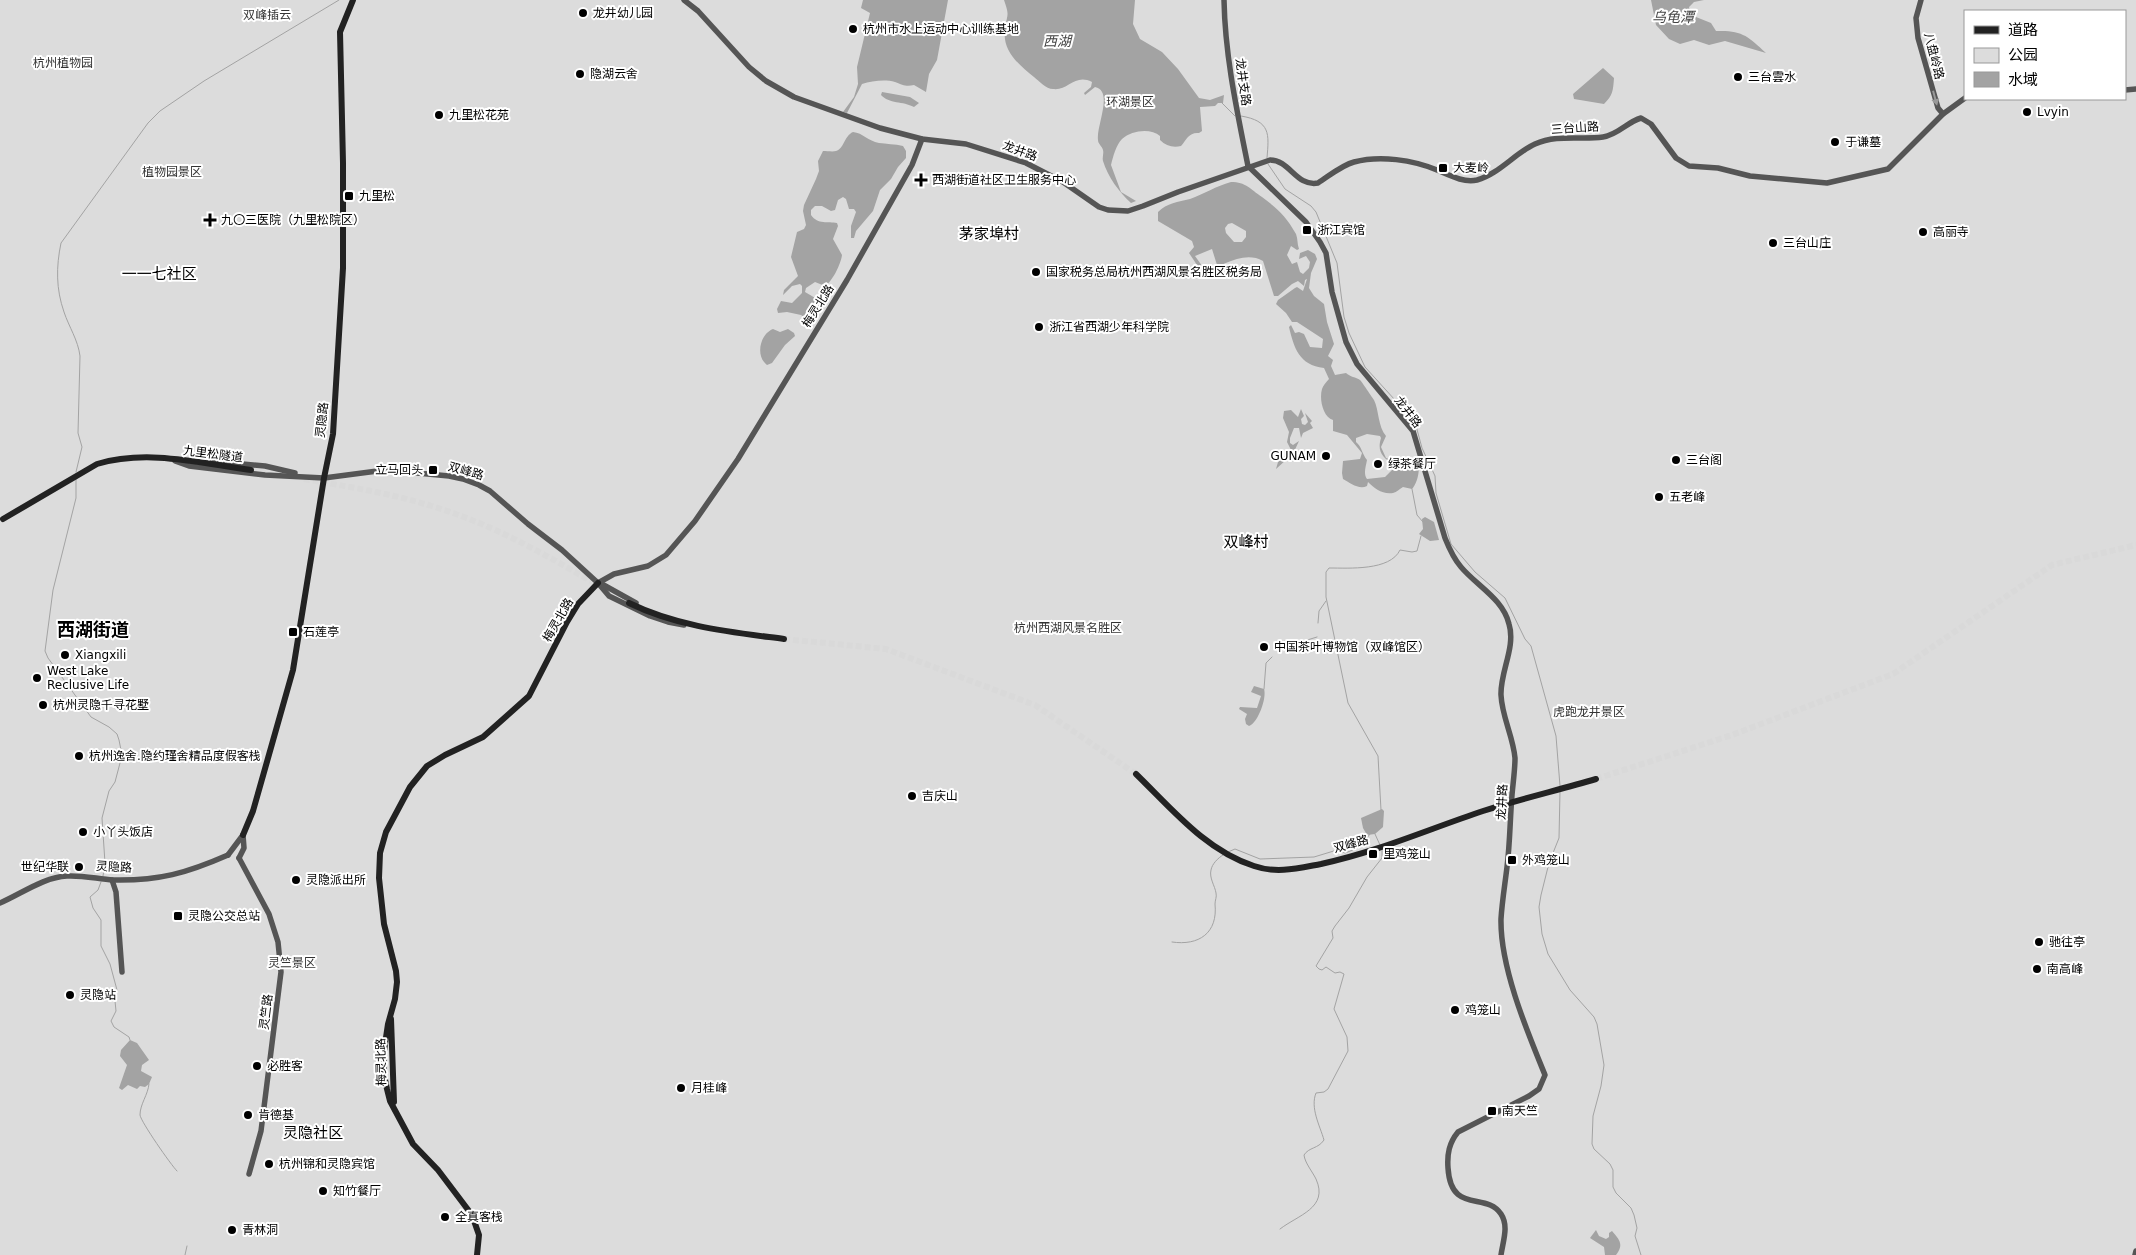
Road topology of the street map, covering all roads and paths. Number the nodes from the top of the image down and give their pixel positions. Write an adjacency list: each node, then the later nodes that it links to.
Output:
1 (353, 0): 11 (main road, 灵隐路)
2 (684, 0): 7 (street, 龙井路)
3 (1224, 0): 8 (street, 龙井支路)
4 (1920, 0): 6 (street, 八盘岭路, one-way to 6)
5 (1964, 99): 6 (street, 三台山路)
6 (1943, 114): 8 (street, 三台山路)
7 (922, 138): 8 (street, 龙井路); 13 (street, 梅灵北路)
8 (1248, 166): 19 (street, 龙井路)
9 (173, 460): 10 (main road, 九里松隧道); 11 (street); 11 (street); 12 (main road, 九里松隧道)
10 (251, 470)
11 (324, 478): 13 (street, 双峰路); 20 (main road, 灵隐路)
12 (3, 519)
13 (598, 582): 15 (street, 双峰路); 28 (main road, 梅灵北路)
14 (629, 603): 15 (main road)
15 (696, 625): 16 (main road)
16 (784, 639)
17 (1136, 774): 19 (main road, 双峰路)
18 (1596, 779): 19 (main road, 双峰路)
19 (1512, 802): 29 (street, 龙井路)
20 (243, 835): 21 (street); 22 (street)
21 (228, 855): 22 (street); 23 (street, 灵隐路)
22 (239, 858): 26 (street, 灵竺路)
23 (110, 880): 24 (street, 灵隐路); 25 (street)
24 (0, 903)
25 (122, 972)
26 (249, 1174)
27 (2136, 1251): 30 (street)
28 (477, 1253)
29 (1501, 1255)
30 (2135, 1255)

